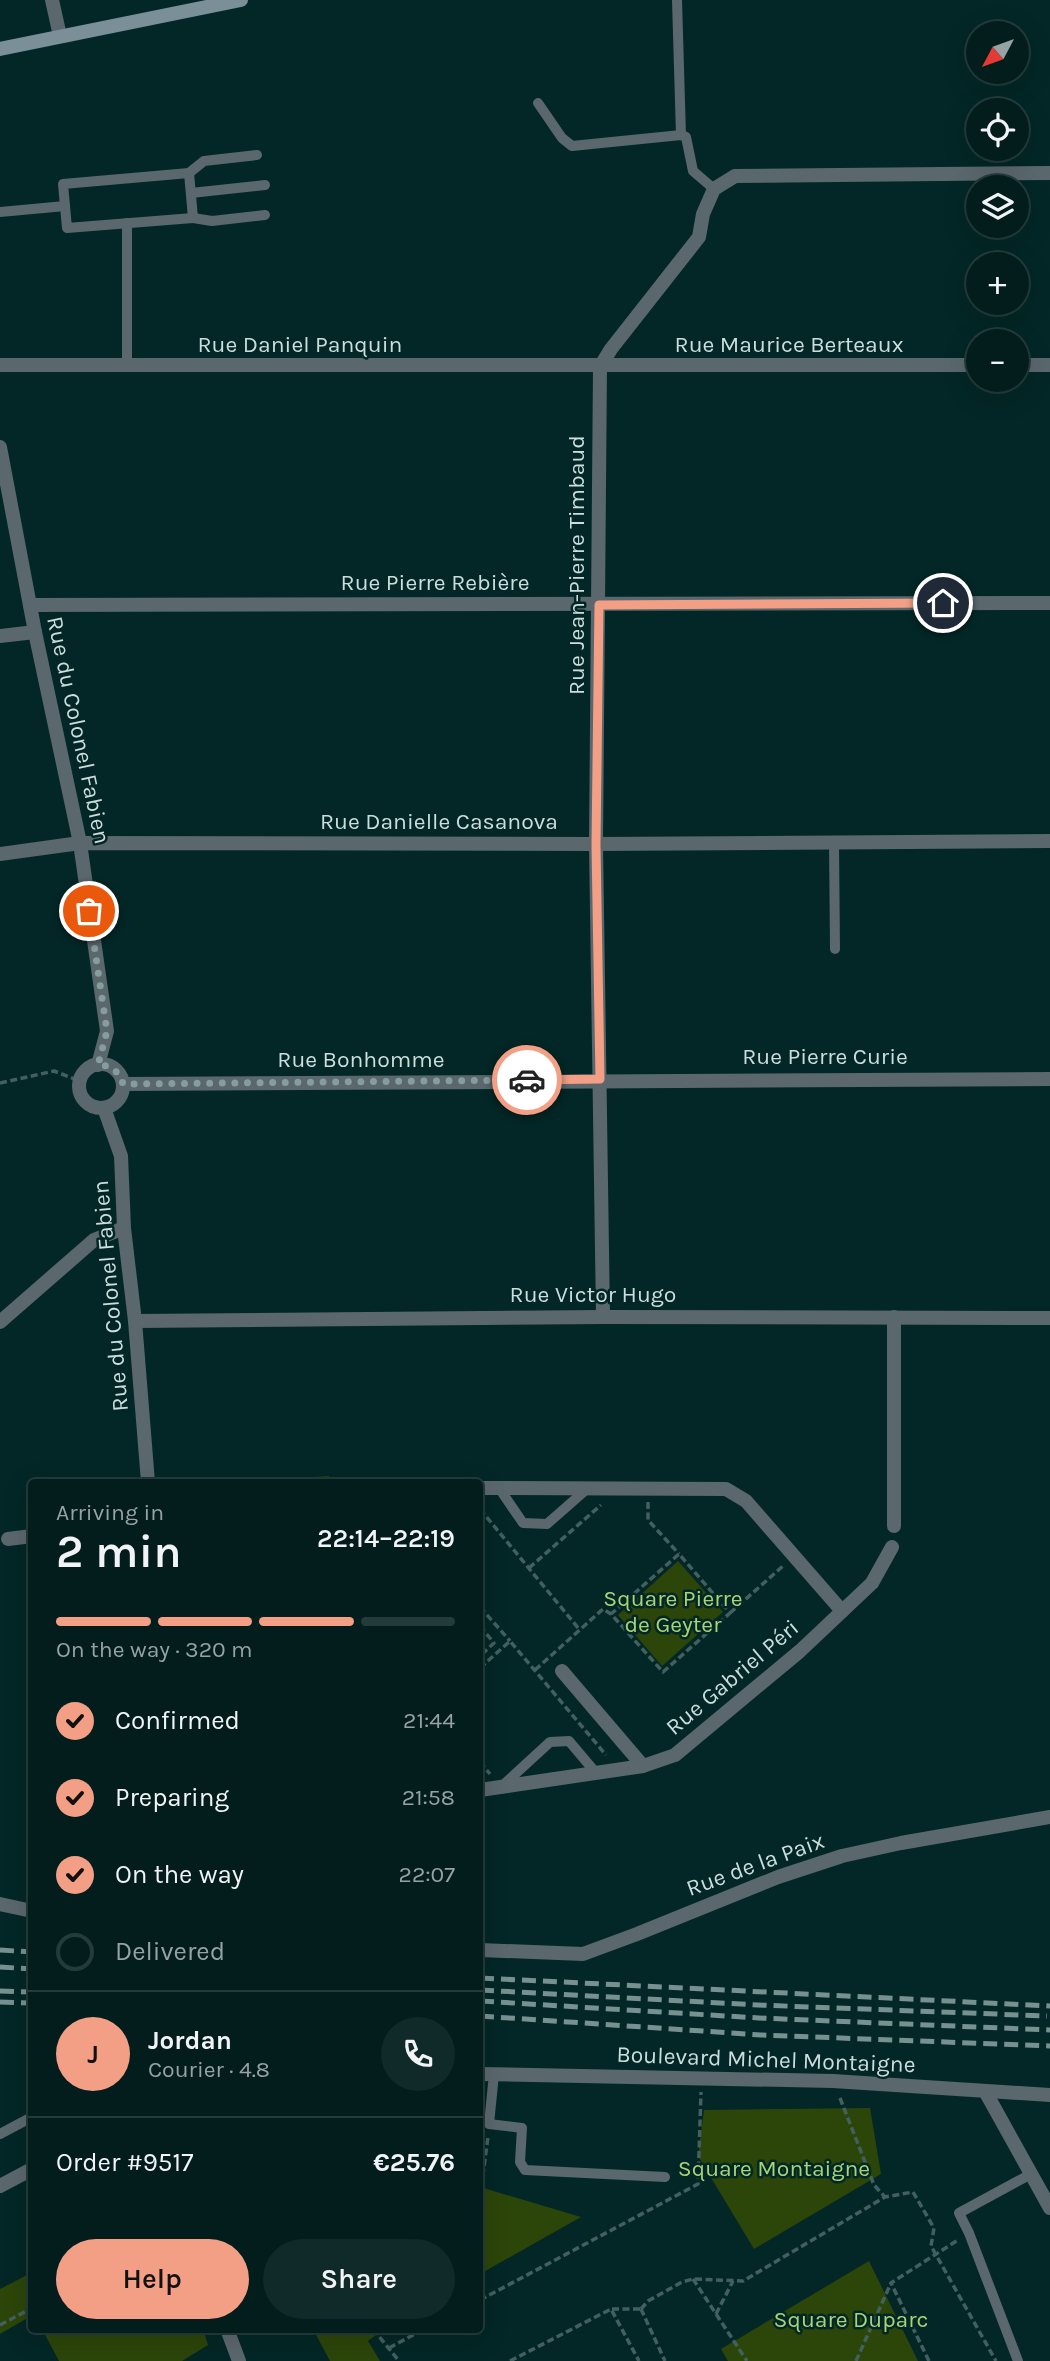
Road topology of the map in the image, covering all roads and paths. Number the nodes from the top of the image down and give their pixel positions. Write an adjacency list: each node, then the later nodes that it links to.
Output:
1 (52, 0): 4 (street)
2 (241, 0): 4 (street)
3 (677, 0): 7 (lane)
4 (60, 36): 5 (street)
5 (0, 49)
6 (538, 103): 7 (lane)
7 (681, 135): 12 (lane)
8 (257, 155): 9 (lane)
9 (189, 173): 13 (lane); 14 (lane)
10 (1050, 173): 12 (street)
11 (265, 185): 13 (lane)
12 (713, 189): 24 (street)
13 (191, 193): 17 (lane)
14 (65, 206): 15 (lane); 18 (lane)
15 (0, 212)
16 (265, 215): 17 (lane)
17 (193, 218): 18 (lane)
18 (127, 223): 23 (lane)
19 (0, 365): 23 (street, Rue Daniel Panquin)
20 (966, 365): 24 (street, Rue Maurice Berteaux)
21 (1029, 365): 22 (street)
22 (1050, 365)
23 (127, 366): 24 (street, Rue Daniel Panquin)
24 (600, 367): 29 (street, Rue Jean-Pierre Timbaud)
25 (0, 447): 26 (street, Rue du Colonel Fabien)
26 (3, 478): 28 (street, Rue du Colonel Fabien)
27 (1050, 603): 29 (street, Rue Pierre Rebière)
28 (30, 605): 29 (street, Rue Pierre Rebière); 30 (street, Rue du Colonel Fabien)
29 (599, 605): 35 (street, Rue Jean-Pierre Timbaud)
30 (35, 632): 31 (street); 33 (street, Rue du Colonel Fabien)
31 (0, 636)
32 (1050, 841): 34 (street, Rue Danielle Casanova)
33 (80, 843): 35 (street, Rue Danielle Casanova); 36 (street, Rue Danielle Casanova); 38 (street, Rue du Colonel Fabien)
34 (834, 843): 35 (street, Rue Danielle Casanova); 37 (lane)
35 (596, 845): 39 (street, Rue Jean-Pierre Timbaud)
36 (0, 854)
37 (835, 949)
38 (98, 1065): 41 (street); 43 (street)
39 (600, 1079): 40 (street, Rue Pierre Curie); 43 (street, Rue Bonhomme); 46 (street, Rue Jean-Pierre Timbaud)
40 (1050, 1079)
41 (80, 1081): 42 (path); 44 (street)
42 (0, 1083)
43 (123, 1084): 44 (street)
44 (104, 1108): 45 (street, Rue du Colonel Fabien)
45 (124, 1228): 49 (street, Rue du Colonel Fabien); 50 (street)
46 (603, 1317): 47 (street, Rue Victor Hugo); 49 (street, Rue Victor Hugo)
47 (894, 1317): 48 (street, Rue Victor Hugo); 58 (street)
48 (1050, 1318)
49 (135, 1321): 51 (street, Rue du Colonel Fabien)
50 (0, 1322)
51 (148, 1479)
52 (483, 1488): 53 (street)
53 (499, 1488): 54 (street); 54 (lane)
54 (588, 1488): 63 (street)
55 (609, 1499): 64 (path)
56 (648, 1502): 62 (path)
57 (483, 1513): 64 (path)
58 (894, 1526)
59 (28, 1536): 60 (street)
60 (8, 1539)
61 (891, 1546): 66 (street, Rue Gabriel Péri)
62 (680, 1554): 67 (path); 68 (path)
63 (794, 1556): 66 (street); 67 (path)
64 (529, 1568): 69 (path)
65 (483, 1610): 71 (path)
66 (842, 1611): 76 (street, Rue Gabriel Péri)
67 (730, 1613): 68 (path)
68 (611, 1614): 69 (path)
69 (579, 1629): 74 (path)
70 (483, 1630): 72 (path)
71 (510, 1641): 73 (path); 74 (path)
72 (483, 1653)
73 (483, 1665)
74 (535, 1670): 77 (path)
75 (562, 1671): 76 (street)
76 (643, 1766): 77 (street, Rue Gabriel Péri)
77 (618, 1769): 78 (street, Rue Gabriel Péri)
78 (596, 1773): 79 (street, Rue Gabriel Péri); 79 (lane)
79 (501, 1787): 80 (street, Rue Gabriel Péri)
80 (483, 1790)
81 (1050, 1817): 84 (street, Rue de la Paix)
82 (0, 1904): 83 (street)
83 (28, 1910)
84 (483, 1950)
85 (487, 2074): 86 (street, Boulevard Michel Montaigne); 91 (lane)
86 (701, 2079): 87 (street, Boulevard Michel Montaigne); 105 (path)
87 (833, 2081): 88 (street, Boulevard Michel Montaigne); 98 (path)
88 (985, 2091): 89 (street, Boulevard Michel Montaigne); 95 (street)
89 (1050, 2095)
90 (28, 2119): 92 (lane)
91 (489, 2124): 94 (path); 96 (lane)
92 (0, 2134)
93 (28, 2171): 97 (street)
94 (483, 2173)
95 (1031, 2174): 99 (street); 100 (lane)
96 (665, 2177)
97 (0, 2186)
98 (885, 2197): 101 (path); 103 (path)
99 (1050, 2208)
100 (970, 2233): 101 (path); 124 (lane)
101 (935, 2254): 104 (path); 123 (path)
102 (693, 2279): 103 (path); 107 (path); 109 (path)
103 (733, 2281): 109 (path)
104 (891, 2283): 121 (path); 122 (path)
105 (483, 2298)
106 (611, 2309): 107 (path); 117 (path); 118 (path)
107 (641, 2309): 119 (path)
108 (28, 2310): 110 (path)
109 (716, 2314): 120 (path)
110 (0, 2325)
111 (228, 2333): 115 (street)
112 (376, 2333): 114 (path)
113 (417, 2333): 114 (path)
114 (389, 2348): 116 (path)
115 (239, 2361)
116 (399, 2361)
117 (510, 2361)
118 (639, 2361)
119 (665, 2361)
120 (747, 2361)
121 (856, 2361)
122 (929, 2361)
123 (996, 2361)
124 (1018, 2361)

